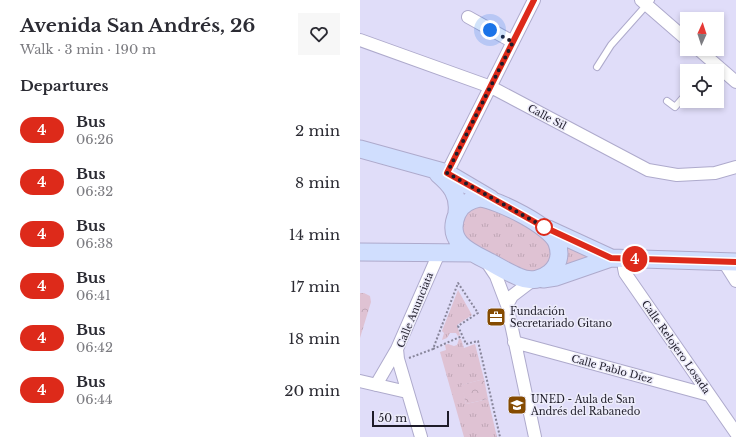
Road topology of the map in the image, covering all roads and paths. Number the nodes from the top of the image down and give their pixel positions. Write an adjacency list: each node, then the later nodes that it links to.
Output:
1 (534, 0): 6 (street)
2 (646, 2): 4 (street); 7 (lane)
3 (468, 17): 6 (street)
4 (680, 34)
5 (360, 40): 10 (street, Calle Sil)
6 (513, 42): 10 (street)
7 (597, 67)
8 (724, 75): 9 (street)
9 (736, 82)
10 (490, 87): 14 (street, Calle Sil); 15 (street)
11 (667, 101): 12 (lane)
12 (680, 101)
13 (360, 149): 15 (main road)
14 (736, 167)
15 (440, 171): 16 (main road); 17 (main road)
16 (495, 201): 17 (main road); 18 (main road)
17 (457, 212): 19 (main road)
18 (542, 226): 24 (main road); 27 (main road)
19 (454, 234): 20 (main road); 23 (main road)
20 (360, 241)
21 (360, 252): 22 (main road)
22 (439, 253): 23 (main road); 32 (street, Calle Anunciata)
23 (478, 256): 27 (main road); 29 (street)
24 (611, 258): 25 (main road); 27 (main road)
25 (628, 259): 26 (main road); 38 (street, Calle Relojero Losada)
26 (730, 262): 28 (street)
27 (537, 280): 29 (street)
28 (736, 281)
29 (507, 305): 31 (street)
30 (462, 336): 33 (path); 33 (path); 41 (path)
31 (514, 342): 38 (street, Calle Pablo Díez); 42 (street)
32 (397, 349): 36 (street); 37 (street, Calle Anunciata)
33 (433, 349): 34 (path)
34 (406, 359)
35 (360, 381): 36 (street)
36 (376, 385): 37 (street)
37 (407, 392): 40 (street, Calle Anunciata)
38 (709, 395): 39 (street, Calle Relojero Losada)
39 (736, 433)
40 (421, 437)
41 (500, 437)
42 (535, 437)

